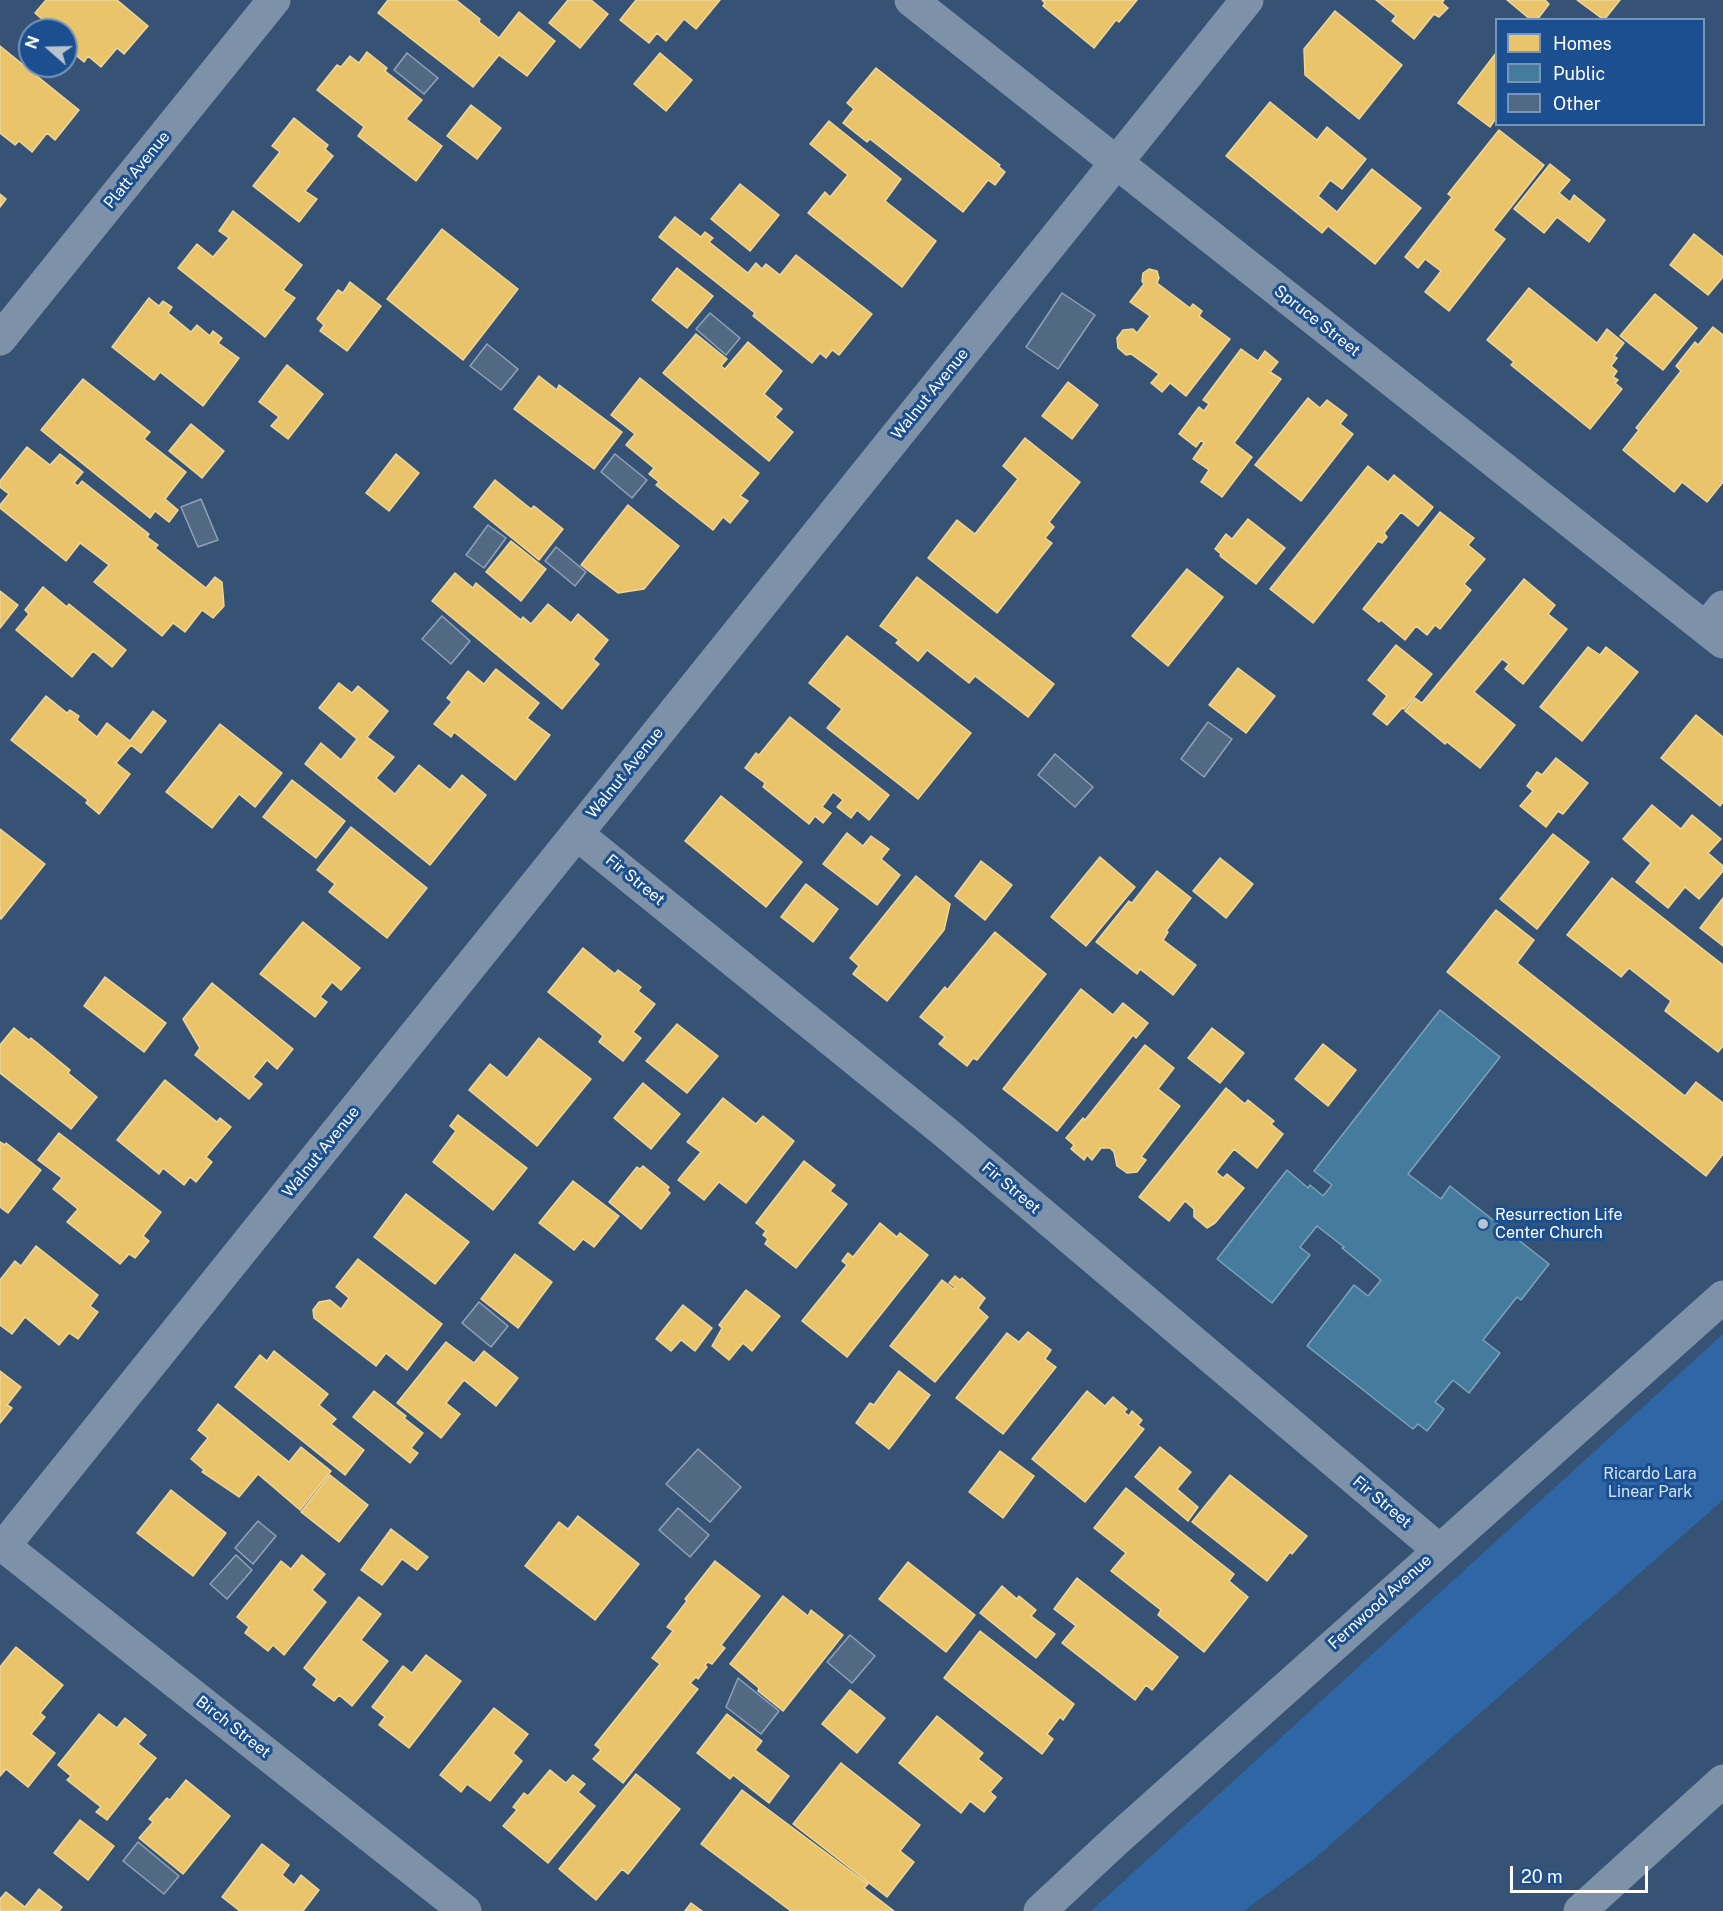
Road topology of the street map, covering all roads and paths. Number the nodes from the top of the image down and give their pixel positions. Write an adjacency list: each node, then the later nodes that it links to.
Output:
1 (274, 0): 5 (street, Platt Avenue)
2 (911, 0): 4 (street, Spruce Street)
3 (1247, 0): 4 (street, Walnut Avenue)
4 (1116, 162): 6 (street, Spruce Street); 7 (street, Walnut Avenue)
5 (0, 339)
6 (1717, 626)
7 (577, 834): 9 (street, Walnut Avenue); 10 (street, Fir Street)
8 (1723, 1297): 10 (street, Fernwood Avenue)
9 (2, 1545): 13 (street, Birch Street)
10 (1439, 1550): 14 (street, Fernwood Avenue)
11 (1723, 1781): 12 (highway)
12 (1583, 1907)
13 (465, 1911)
14 (1040, 1911)

